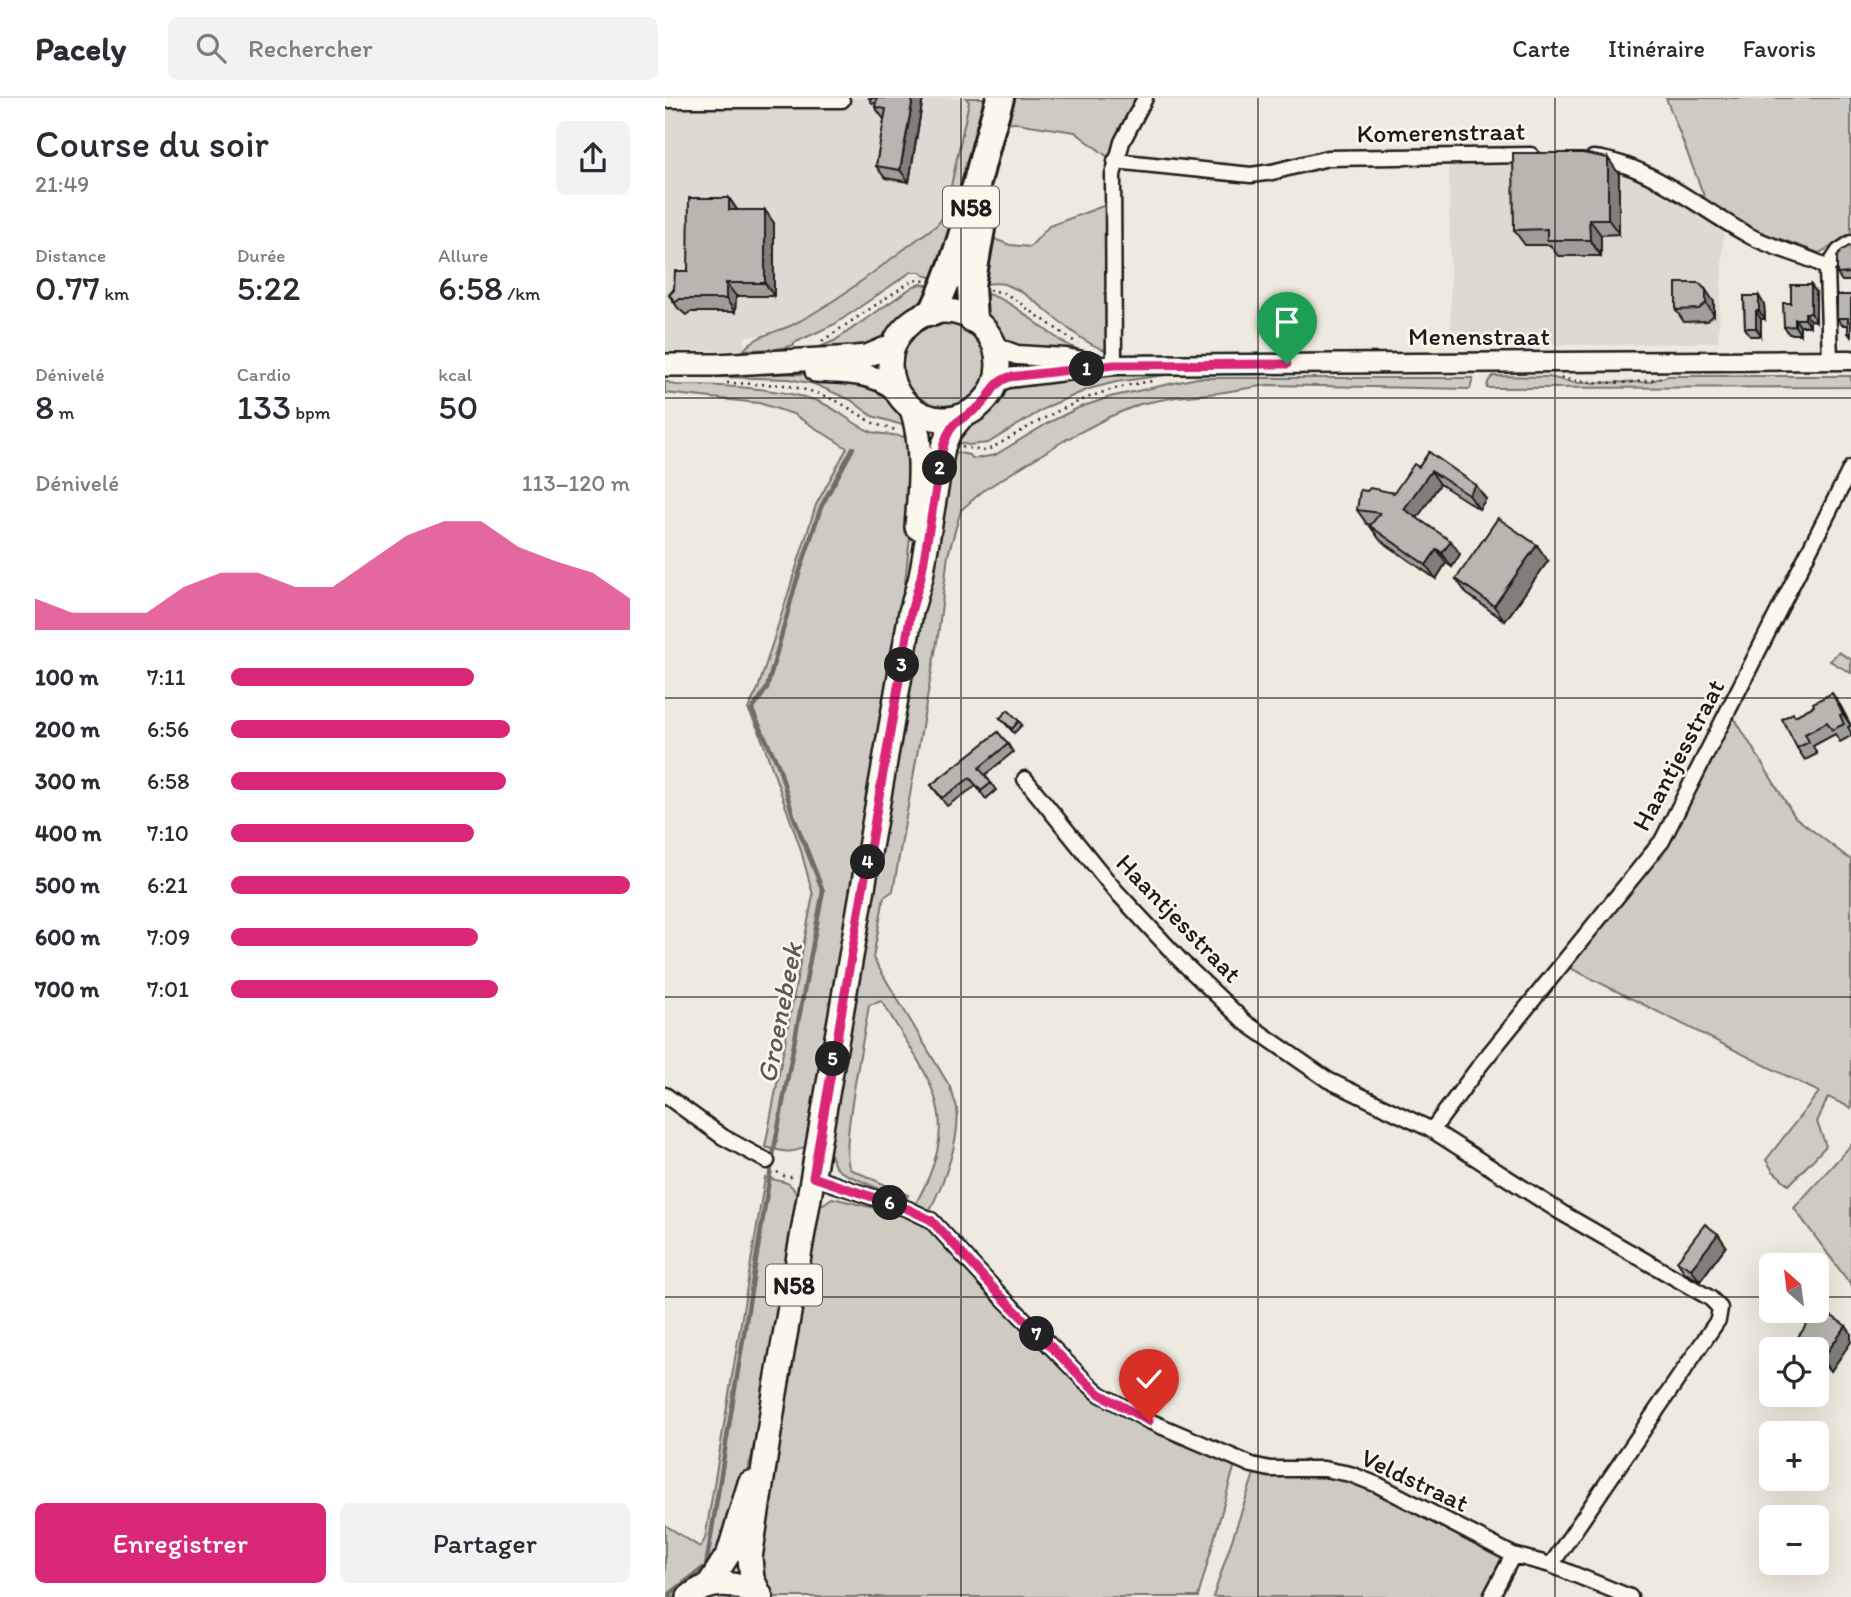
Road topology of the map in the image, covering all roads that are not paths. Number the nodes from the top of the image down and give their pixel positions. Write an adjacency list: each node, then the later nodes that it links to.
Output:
1 (1000, 98): 10 (highway, N58); 11 (highway, N58)
2 (1145, 98): 7 (street)
3 (665, 100): 4 (street)
4 (842, 100)
5 (1551, 155): 7 (street, Komerenstraat)
6 (1578, 157): 9 (street)
7 (1115, 161): 16 (street)
8 (1851, 243): 9 (street)
9 (1827, 270): 14 (street)
10 (933, 312): 11 (main road); 12 (main road)
11 (973, 319): 13 (main road)
12 (893, 345): 18 (main road); 20 (main road)
13 (995, 347): 16 (street, Menenstraat); 19 (main road)
14 (1830, 360): 15 (street, Menenstraat); 16 (street, Menenstraat)
15 (1851, 360)
16 (1111, 365): 19 (street, Menenstraat)
17 (665, 366): 18 (main road)
18 (717, 374): 20 (main road)
19 (995, 383): 22 (main road)
20 (895, 389): 21 (main road)
21 (912, 409): 22 (main road); 24 (main road, N58)
22 (962, 416): 24 (main road, N58)
23 (1851, 468): 27 (street, Haantjesstraat)
24 (911, 612): 29 (main road, N58)
25 (1025, 779): 27 (street, Haantjesstraat)
26 (665, 1095): 28 (street)
27 (1432, 1130): 32 (street)
28 (767, 1161)
29 (813, 1177): 30 (main road, N58); 31 (street, Veldstraat)
30 (775, 1393): 33 (main road, N58); 34 (main road, N58)
31 (1513, 1555): 32 (street, Veldstraat); 35 (street)
32 (1551, 1565): 36 (street, Veldstraat)
33 (698, 1591): 34 (main road)
34 (759, 1597)
35 (1491, 1597)
36 (1630, 1597)

